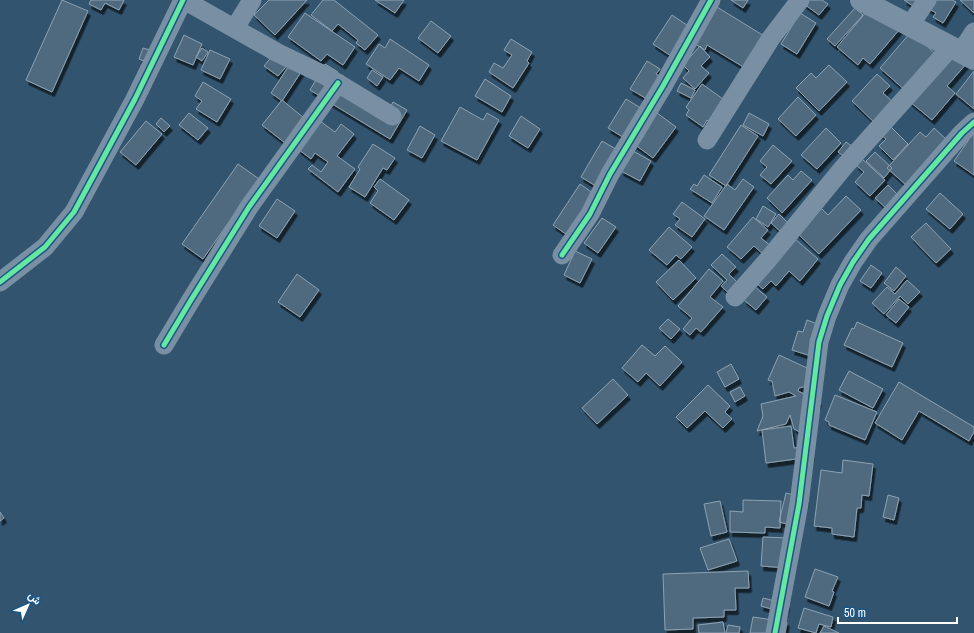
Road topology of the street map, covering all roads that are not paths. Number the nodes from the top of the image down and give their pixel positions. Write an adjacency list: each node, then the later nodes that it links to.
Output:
1 (183, 0): 8 (street); 16 (street)
2 (252, 0): 8 (street)
3 (711, 0): 15 (street)
4 (800, 0): 14 (street)
5 (861, 0): 7 (street)
6 (927, 0): 7 (street)
7 (910, 25): 10 (street)
8 (235, 28): 11 (street)
9 (974, 32): 10 (street)
10 (962, 53): 17 (street)
11 (338, 83): 12 (street); 18 (street)
12 (392, 116)
13 (974, 122): 19 (street)
14 (707, 140)
15 (562, 255)
16 (0, 282)
17 (735, 297)
18 (164, 345)
19 (775, 633)

